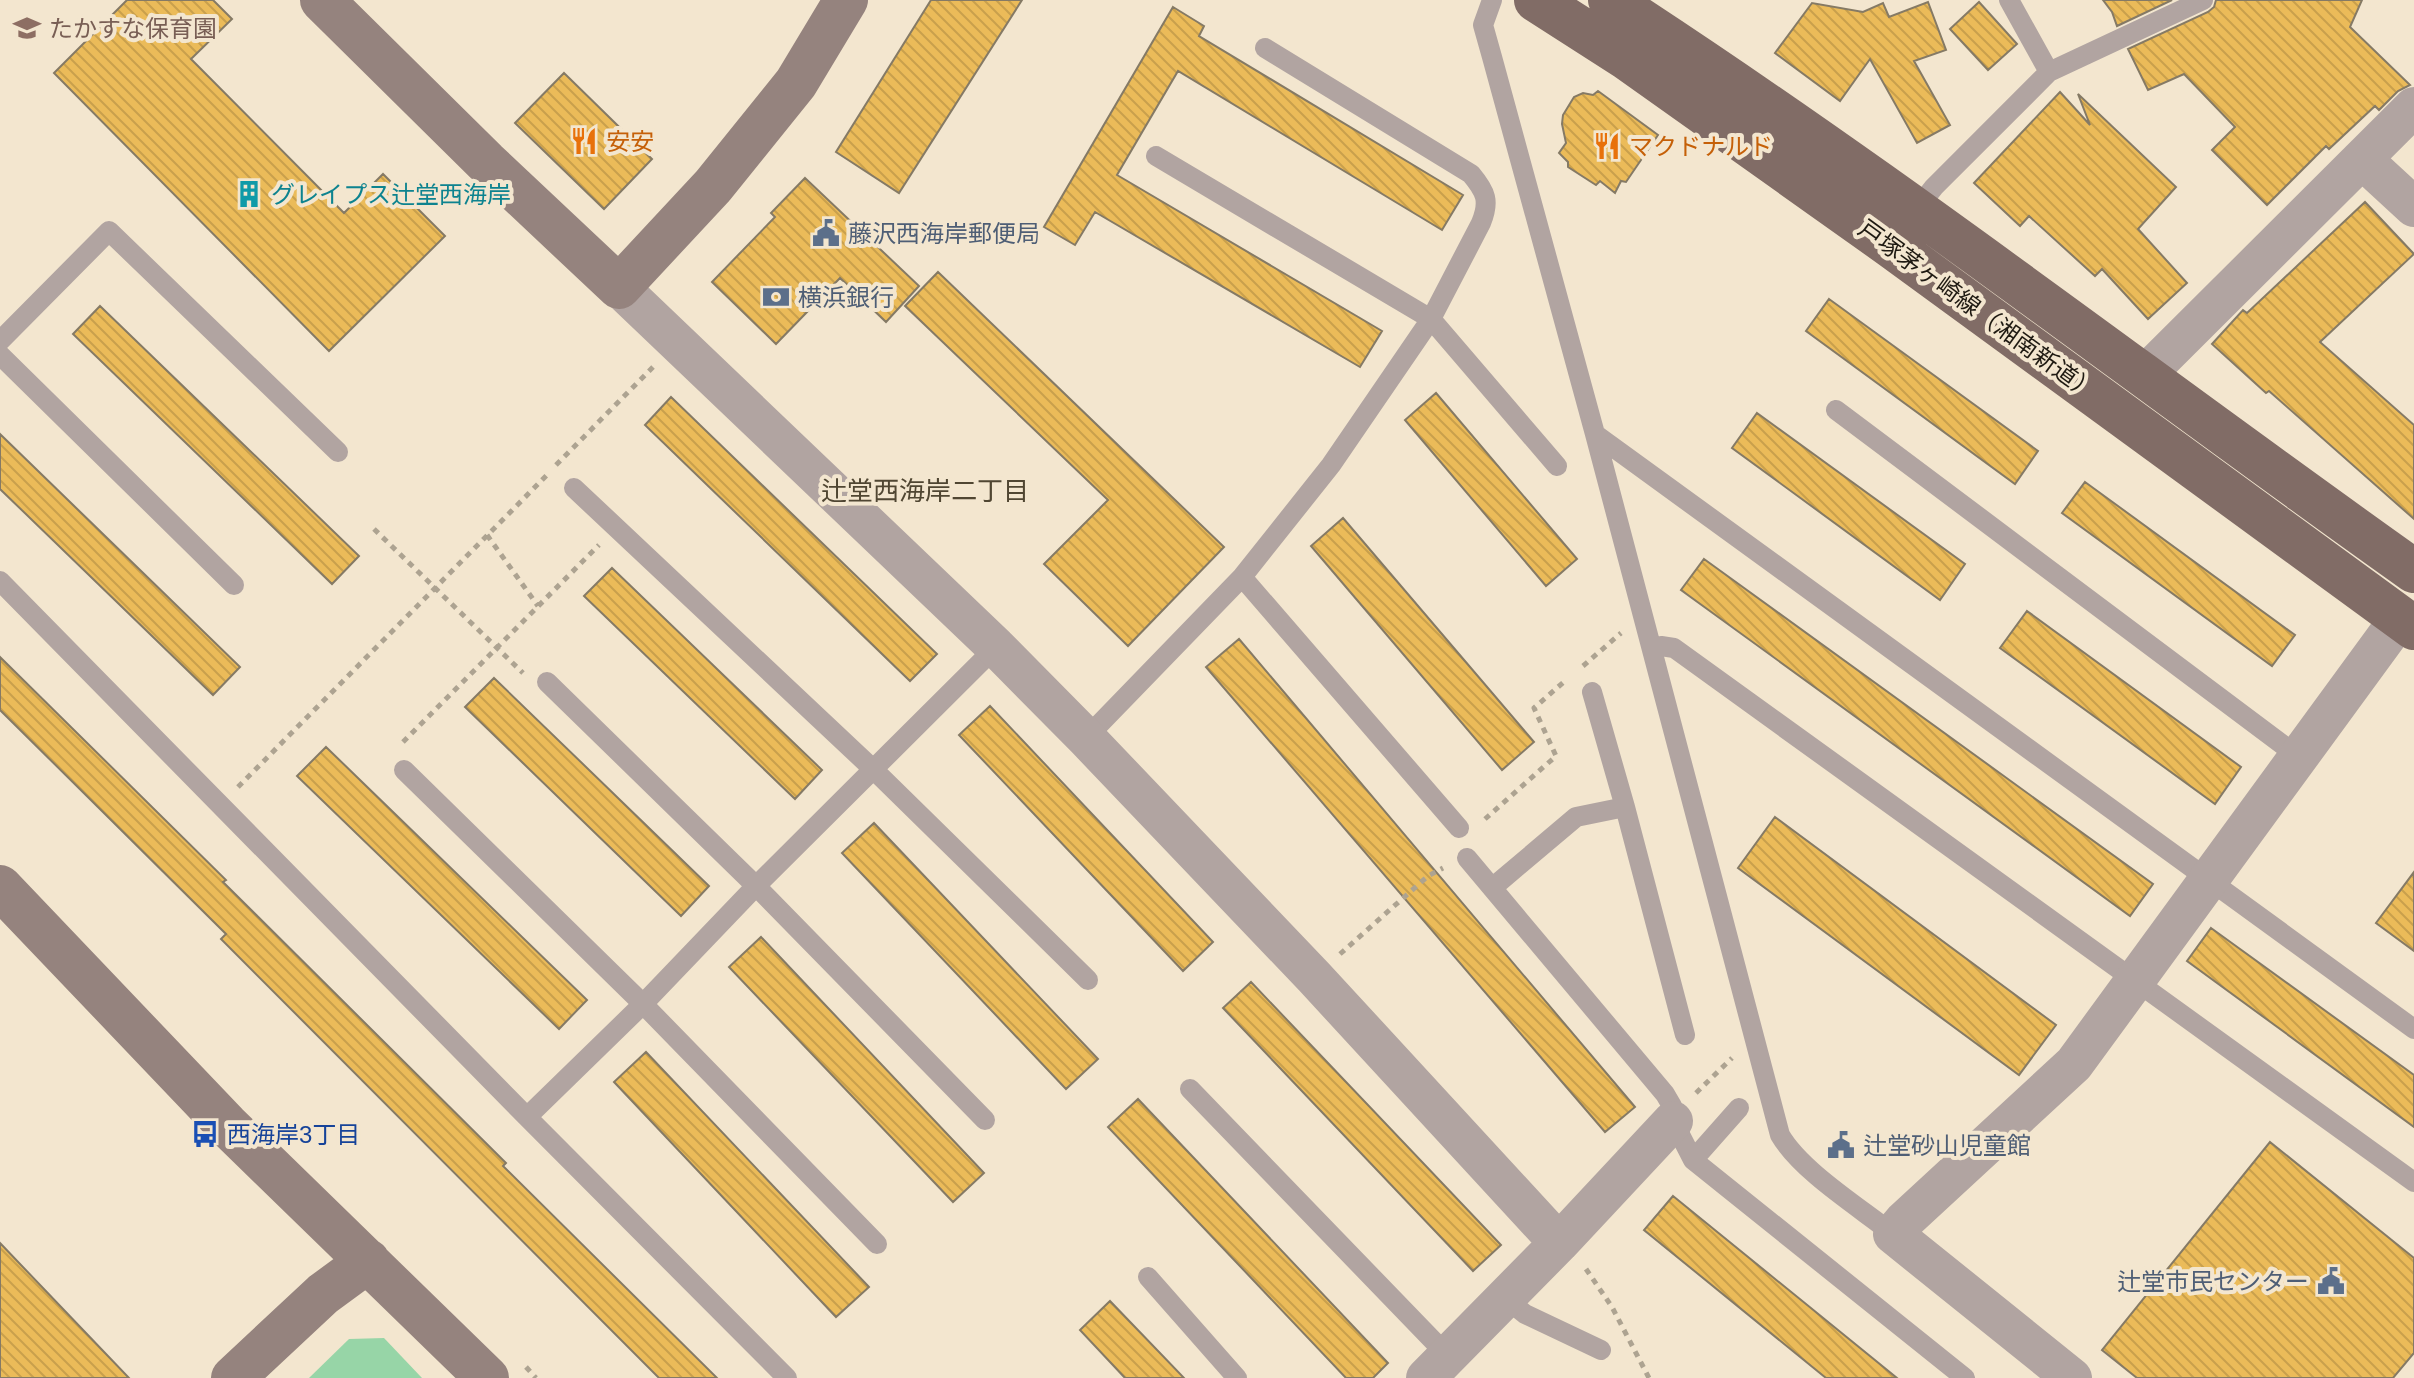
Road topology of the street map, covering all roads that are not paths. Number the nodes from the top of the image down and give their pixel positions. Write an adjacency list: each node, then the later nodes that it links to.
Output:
1 (322, 0): 15 (street)
2 (846, 0): 15 (street)
3 (1492, 0): 21 (lane)
4 (1536, 0): 29 (main road, 戸塚茅ヶ崎線（湘南新道）)
5 (1610, 0): 14 (main road, 戸塚茅ヶ崎線（湘南新道）)
6 (2009, 0): 9 (lane)
7 (2203, 0): 9 (lane)
8 (1265, 48): 16 (lane)
9 (2049, 72): 14 (lane)
10 (2414, 107): 12 (street)
11 (1156, 156): 16 (lane)
12 (2363, 160): 13 (street); 19 (street)
13 (2414, 207)
14 (1916, 210): 19 (main road, 戸塚茅ヶ崎線（湘南新道）)
15 (619, 287): 31 (street)
16 (1431, 319): 23 (lane); 26 (lane)
17 (0, 341): 22 (lane)
18 (0, 355): 28 (lane)
19 (2146, 374): 25 (main road, 戸塚茅ヶ崎線（湘南新道）)
20 (1836, 410): 35 (lane)
21 (1595, 434): 41 (lane); 57 (lane)
22 (338, 452)
23 (1557, 466)
24 (574, 488): 37 (lane)
25 (2414, 571)
26 (1242, 577): 34 (lane); 39 (lane)
27 (0, 581): 52 (lane)
28 (234, 585)
29 (2407, 623): 35 (street)
30 (1661, 646): 46 (lane)
31 (996, 647): 34 (street); 37 (lane)
32 (547, 682): 42 (lane)
33 (1592, 692): 38 (lane)
34 (1086, 738): 59 (street)
35 (2299, 757): 41 (street)
36 (404, 770): 47 (lane)
37 (874, 770): 42 (lane); 45 (lane)
38 (1625, 807): 44 (lane); 49 (lane)
39 (1466, 828)
40 (1458, 861): 44 (lane)
41 (2209, 880): 46 (street); 48 (lane)
42 (756, 886): 47 (lane); 53 (lane)
43 (0, 887): 60 (street)
44 (1492, 888): 54 (lane)
45 (1088, 980)
46 (2135, 980): 56 (lane); 57 (street)
47 (643, 1004): 52 (lane); 58 (lane)
48 (2414, 1029)
49 (1685, 1035)
50 (1190, 1089): 64 (lane)
51 (1739, 1108): 55 (lane)
52 (527, 1117): 67 (lane)
53 (985, 1120)
54 (1673, 1121): 55 (lane); 59 (street)
55 (1693, 1160): 69 (lane)
56 (2414, 1182)
57 (1893, 1234): 70 (street)
58 (877, 1244)
59 (1571, 1254): 62 (street)
60 (368, 1261): 65 (street); 66 (street)
61 (1148, 1277): 68 (lane)
62 (1505, 1298): 63 (lane); 64 (street)
63 (1601, 1350)
64 (1437, 1367)
65 (233, 1378)
66 (487, 1378)
67 (787, 1378)
68 (1237, 1378)
69 (1965, 1378)
70 (2072, 1378)

